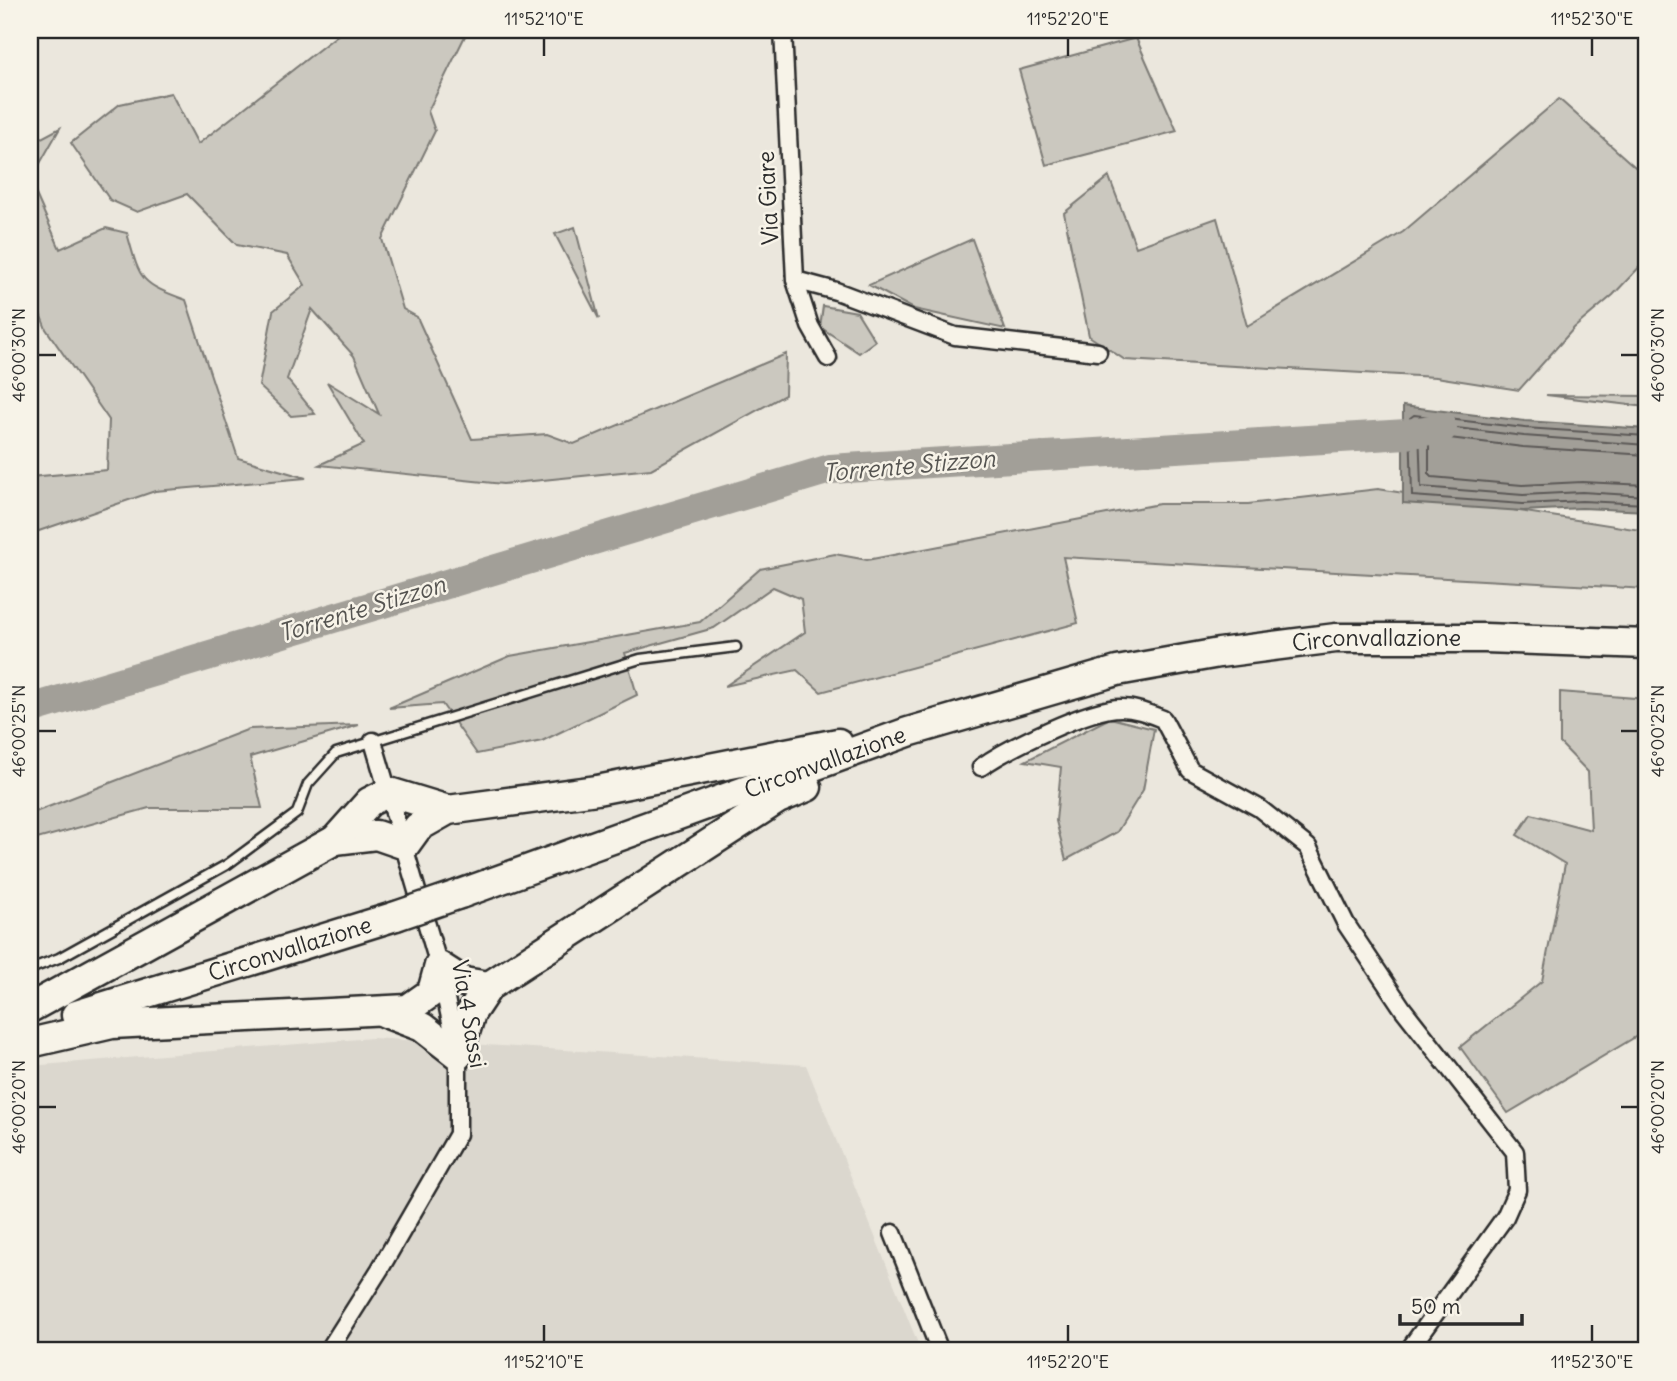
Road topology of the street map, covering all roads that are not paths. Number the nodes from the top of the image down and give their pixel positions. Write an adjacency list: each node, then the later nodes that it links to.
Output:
1 (783, 30): 2 (street, Via Giare)
2 (795, 280): 3 (street); 4 (street, Via Giare)
3 (1098, 352)
4 (828, 358)
5 (1647, 644): 8 (highway, Circonvallazione)
6 (736, 647): 7 (lane)
7 (373, 741): 10 (street, Via 4 Sassi); 15 (lane)
8 (868, 747): 11 (highway); 16 (highway); 19 (highway, Circonvallazione, bridge)
9 (981, 767): 25 (street)
10 (388, 792): 11 (highway); 12 (highway); 13 (street, Via 4 Sassi)
11 (448, 810): 13 (highway)
12 (335, 840): 13 (highway); 17 (highway)
13 (405, 845): 14 (street, Via 4 Sassi)
14 (439, 966): 16 (highway); 18 (highway); 21 (street, Via 4 Sassi)
15 (30, 969)
16 (489, 986): 21 (highway)
17 (30, 1008)
18 (385, 1013): 20 (highway); 21 (highway)
19 (30, 1029)
20 (30, 1043)
21 (458, 1055): 23 (street, Via 4 Sassi)
22 (892, 1233): 24 (street)
23 (328, 1351)
24 (940, 1351)
25 (1408, 1351)

